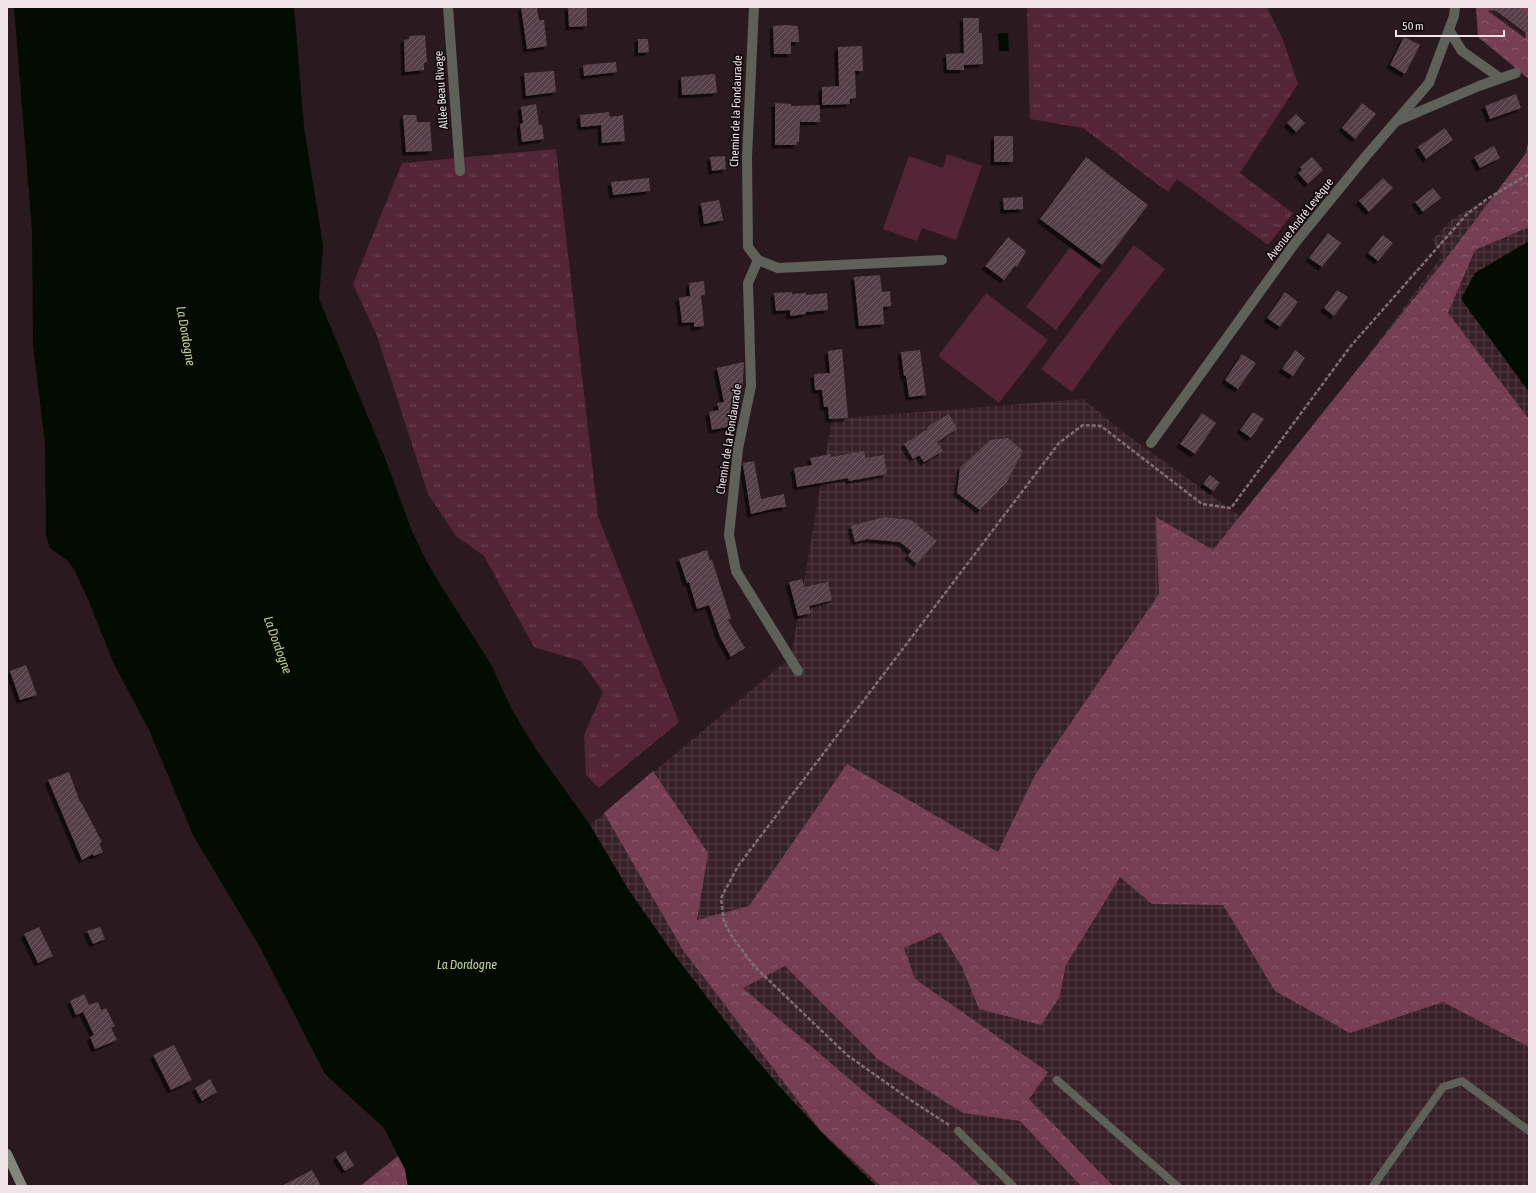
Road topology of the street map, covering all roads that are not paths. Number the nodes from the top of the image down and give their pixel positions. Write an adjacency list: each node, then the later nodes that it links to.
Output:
1 (448, 7): 8 (street, Allée Beau Rivage)
2 (754, 7): 9 (street, Chemin de la Fondaurade)
3 (1455, 7): 4 (street, Avenue André Levêque)
4 (1448, 30): 6 (street); 7 (street, Avenue André Levêque)
5 (1516, 73): 6 (street)
6 (1500, 78): 7 (street)
7 (1396, 122): 11 (street, Avenue André Levêque)
8 (460, 171)
9 (758, 260): 10 (street); 12 (street, Chemin de la Fondaurade)
10 (942, 260)
11 (1151, 442)
12 (798, 671)
13 (1057, 1080): 19 (lane)
14 (1529, 1130): 20 (lane)
15 (958, 1131): 18 (lane)
16 (7, 1154): 17 (main road)
17 (22, 1186)
18 (1013, 1186)
19 (1177, 1186)
20 (1373, 1186)

